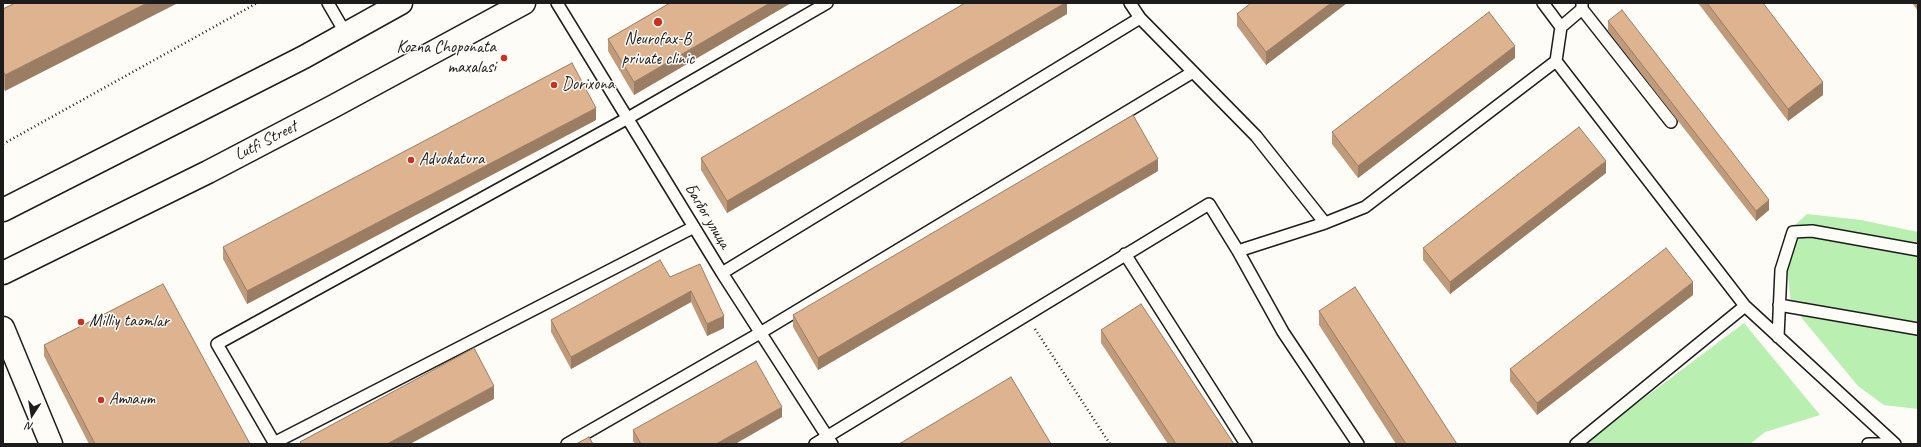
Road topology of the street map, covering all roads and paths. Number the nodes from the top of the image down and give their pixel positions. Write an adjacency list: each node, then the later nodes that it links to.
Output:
1 (257, 3): 17 (path)
2 (328, 3): 12 (lane)
3 (401, 3): 12 (main road)
4 (524, 3): 24 (main road, Lutfi Street)
5 (557, 3): 15 (lane, Багбог улица)
6 (826, 3): 15 (lane)
7 (1130, 3): 10 (lane)
8 (1543, 3): 11 (lane)
9 (1582, 6): 11 (lane); 16 (lane)
10 (1140, 18): 14 (lane); 25 (lane)
11 (1560, 27): 13 (lane)
12 (346, 34): 18 (main road)
13 (1556, 61): 19 (lane); 27 (lane)
14 (1193, 72): 19 (lane); 31 (lane)
15 (628, 118): 20 (lane, Багбог улица); 35 (lane)
16 (1671, 122)
17 (3, 144)
18 (3, 210)
19 (1325, 223): 22 (lane)
20 (694, 227): 25 (lane, Багбог улица); 35 (lane)
21 (1918, 250): 26 (lane)
22 (1238, 251): 23 (lane); 40 (lane)
23 (1125, 254): 28 (lane); 39 (lane)
24 (3, 273)
25 (722, 273): 31 (lane, Багбог улица)
26 (1779, 305): 30 (lane); 32 (lane)
27 (1745, 306): 32 (lane); 41 (lane)
28 (1026, 314): 33 (lane); 38 (path)
29 (3, 328): 34 (main road)
30 (1918, 329)
31 (760, 333): 33 (lane, Багбог улица); 36 (lane)
32 (1778, 337): 44 (lane)
33 (829, 440): 37 (lane)
34 (51, 444)
35 (274, 444)
36 (568, 444)
37 (815, 444)
38 (1110, 444)
39 (1246, 444)
40 (1358, 444)
41 (1576, 444)
42 (1868, 444): 43 (lane)
43 (1885, 444)
44 (1895, 444)

